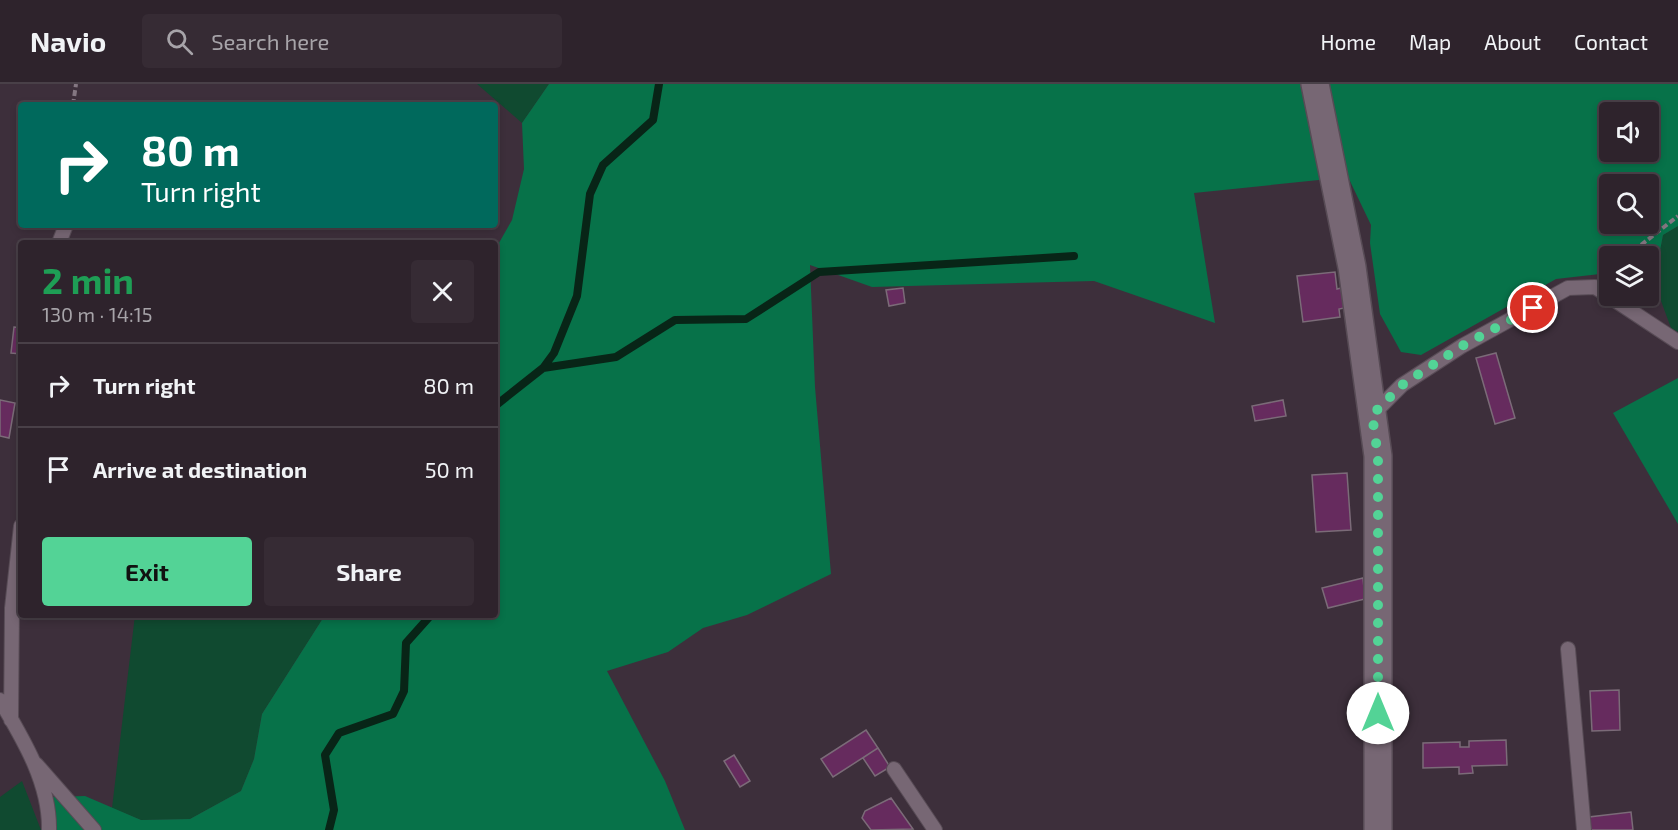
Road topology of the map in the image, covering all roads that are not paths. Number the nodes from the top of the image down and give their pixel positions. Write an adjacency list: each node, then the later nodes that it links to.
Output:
1 (1315, 84): 3 (street)
2 (1678, 342): 3 (lane)
3 (1372, 415): 13 (street)
4 (18, 553): 7 (lane)
5 (1568, 649): 14 (lane)
6 (0, 700): 7 (lane)
7 (11, 720): 8 (lane)
8 (33, 759): 10 (lane); 11 (lane)
9 (894, 769): 12 (lane)
10 (49, 830)
11 (94, 830)
12 (935, 830)
13 (1378, 830)
14 (1584, 830)

